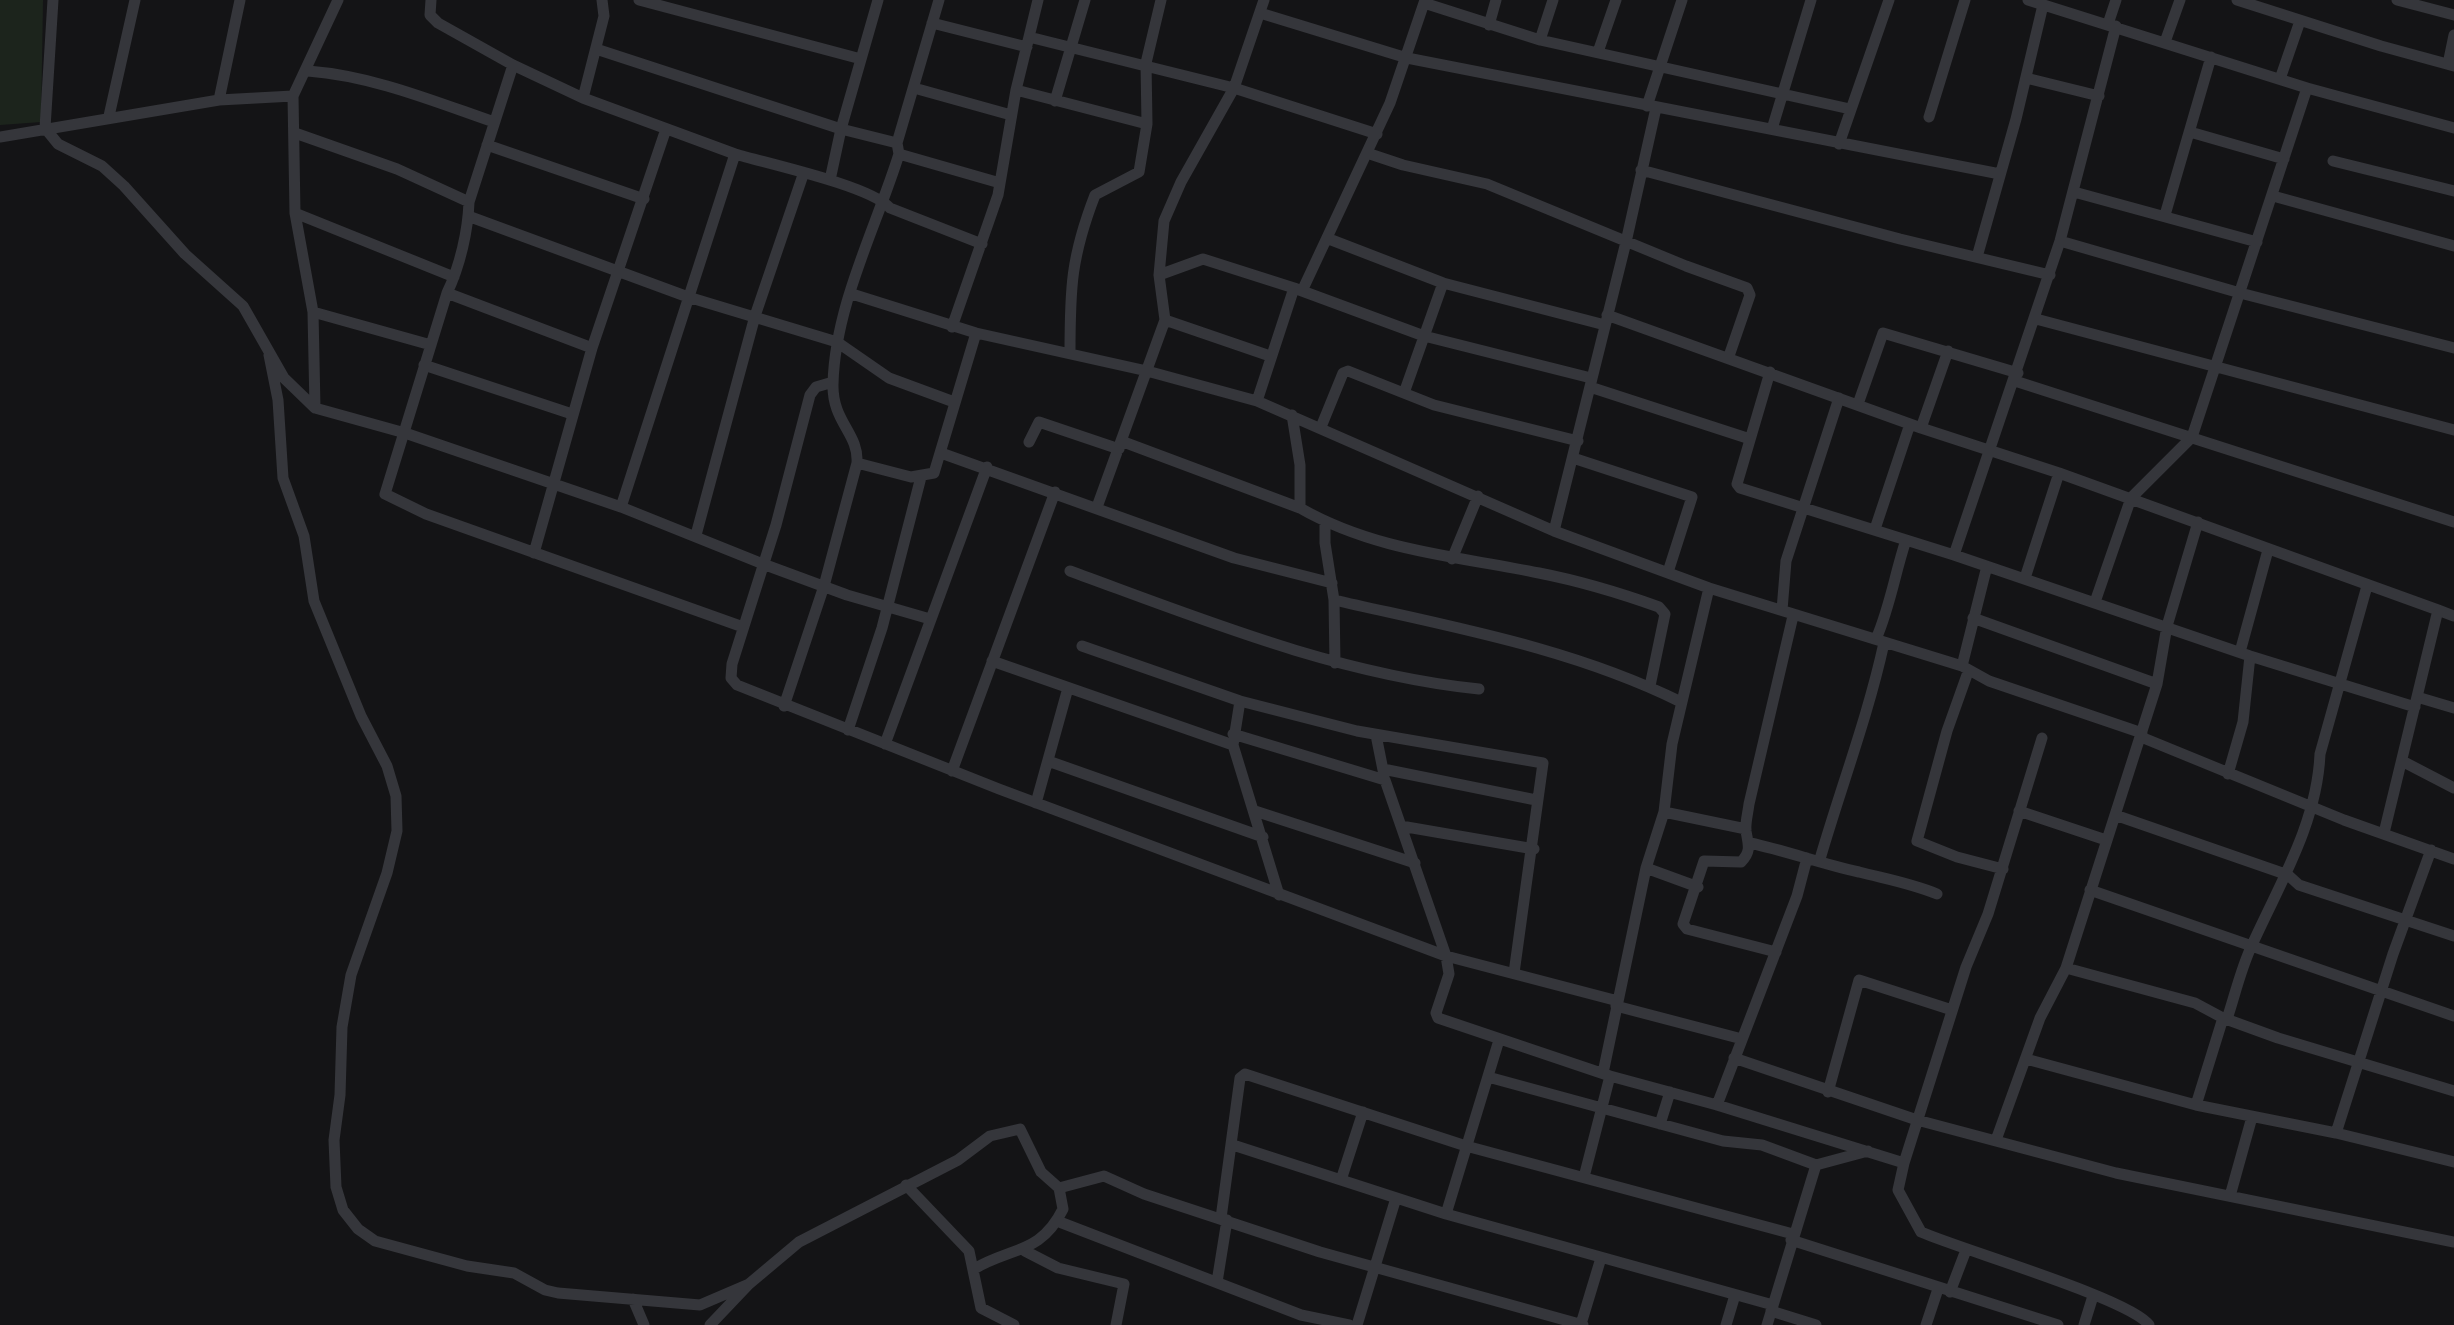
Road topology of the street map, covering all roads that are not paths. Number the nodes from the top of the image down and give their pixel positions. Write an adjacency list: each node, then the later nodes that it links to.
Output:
1 (54, 0): 67 (street)
2 (134, 0): 63 (street)
3 (240, 0): 58 (street)
4 (338, 0): 47 (street)
5 (432, 0): 44 (street)
6 (639, 0): 41 (street)
7 (878, 0): 41 (street)
8 (939, 0): 30 (street)
9 (1038, 0): 35 (street)
10 (1085, 0): 37 (street)
11 (1161, 0): 43 (street)
12 (1496, 0): 31 (street)
13 (1553, 0): 34 (street)
14 (1616, 0): 39 (street)
15 (1682, 0): 45 (street)
16 (1812, 0): 54 (street)
17 (1888, 0): 61 (street)
18 (1965, 0): 64 (street)
19 (2028, 0): 26 (street)
20 (2116, 0): 32 (street)
21 (2180, 0): 36 (street)
22 (2237, 0): 29 (street)
23 (2396, 0): 28 (street)
24 (599, 1): 38 (street)
25 (1424, 2): 31 (street); 42 (street)
26 (2043, 5): 32 (street); 48 (street)
27 (1262, 6): 42 (street); 51 (street)
28 (2454, 15)
29 (2300, 21): 46 (street); 49 (street)
30 (932, 22): 35 (street); 50 (street)
31 (1488, 25): 34 (street)
32 (2112, 25): 36 (street); 56 (street)
33 (2454, 35): 46 (street)
34 (1540, 40): 39 (street)
35 (1028, 42): 37 (street); 53 (street)
36 (2166, 42): 40 (street)
37 (1070, 48): 43 (street); 59 (street)
38 (596, 49): 57 (street); 68 (street)
39 (1598, 52): 45 (street)
40 (2211, 57): 49 (street); 72 (street)
41 (861, 58): 68 (street)
42 (1406, 58): 60 (street); 74 (street)
43 (1146, 64): 51 (street); 66 (street)
44 (513, 65): 57 (street); 65 (street)
45 (1660, 65): 54 (street); 60 (street)
46 (2451, 65)
47 (308, 70): 55 (street); 65 (street)
48 (2026, 78): 56 (street); 84 (street)
49 (2280, 78): 52 (street)
50 (914, 88): 62 (street); 78 (street)
51 (1234, 88): 74 (street); 106 (street)
52 (2307, 88): 69 (street); 81 (street)
53 (1016, 90): 59 (street); 62 (street)
54 (1781, 94): 61 (street); 71 (street)
55 (294, 96): 58 (street); 73 (street)
56 (2098, 96): 89 (street)
57 (583, 98): 70 (street)
58 (218, 100): 63 (street)
59 (1055, 101): 66 (street)
60 (1651, 107): 71 (street); 83 (street)
61 (1850, 109): 77 (street)
62 (1012, 115): 87 (street)
63 (109, 116): 67 (street)
64 (1929, 117)
65 (494, 122): 76 (street)
66 (1146, 124): 127 (street)
67 (45, 128): 75 (street); 128 (street)
68 (841, 128): 78 (street); 86 (street)
69 (2454, 128)
70 (666, 129): 80 (street); 91 (street)
71 (1772, 129): 77 (street)
72 (2190, 132): 81 (street); 95 (street)
73 (294, 133): 92 (street); 94 (street)
74 (1377, 134): 79 (street)
75 (0, 137)
76 (487, 144): 91 (street); 92 (street)
77 (1840, 144): 84 (street)
78 (898, 148): 87 (street); 93 (street)
79 (1368, 153): 97 (street); 99 (street)
80 (735, 154): 85 (street); 113 (street)
81 (2284, 159): 90 (street)
82 (2333, 161): 88 (street)
83 (1642, 170): 99 (street); 103 (street)
84 (2000, 174): 103 (street)
85 (803, 175): 86 (street); 115 (street)
86 (830, 180): 93 (street)
87 (1000, 183): 101 (street)
88 (2454, 190)
89 (2074, 192): 95 (street); 98 (street)
90 (2272, 196): 100 (street); 102 (street)
91 (644, 199): 104 (street)
92 (468, 202): 96 (street)
93 (884, 202): 101 (street); 112 (street)
94 (295, 213): 107 (street); 114 (street)
95 (2165, 215): 100 (street)
96 (468, 216): 104 (street); 107 (street)
97 (1329, 240): 108 (street); 109 (street)
98 (2060, 241): 105 (street); 111 (street)
99 (1626, 242): 117 (street); 130 (street)
100 (2257, 242): 111 (street)
101 (982, 244): 119 (street)
102 (2454, 246)
103 (1977, 257): 105 (street)
104 (619, 273): 113 (street); 124 (street)
105 (2050, 274): 118 (street)
106 (1159, 275): 109 (street); 116 (street)
107 (454, 278): 110 (street)
108 (1443, 283): 117 (street); 121 (street)
109 (1298, 290): 121 (street); 129 (street)
110 (447, 292): 123 (street); 124 (street)
111 (2240, 292): 125 (street); 132 (street)
112 (852, 294): 119 (street); 122 (street)
113 (688, 297): 115 (street); 166 (street)
114 (313, 312): 123 (street); 143 (street)
115 (754, 316): 122 (street); 175 (street)
116 (1166, 320): 129 (street); 133 (street)
117 (1606, 320): 130 (street); 137 (street)
118 (2036, 320): 132 (street); 135 (street)
119 (952, 327): 120 (street)
120 (976, 333): 127 (street); 141 (street)
121 (1424, 336): 137 (street); 138 (street)
122 (837, 342): 136 (street); 141 (street)
123 (430, 345): 131 (street)
124 (592, 348): 144 (street)
125 (2454, 348)
126 (1948, 351): 135 (street); 142 (street); 146 (street)
127 (1070, 352): 133 (street)
128 (270, 355): 143 (street); 311 (street)
129 (1270, 356): 140 (street)
130 (1729, 356): 134 (street)
131 (424, 365): 144 (street); 149 (street)
132 (2214, 367): 148 (street); 150 (street)
133 (1146, 371): 140 (street); 154 (street)
134 (1770, 372): 139 (street); 151 (street)
135 (2016, 377): 150 (street); 155 (street)
136 (833, 382): 158 (street); 181 (street)
137 (1590, 383): 151 (street); 152 (street)
138 (1404, 393): 147 (street); 152 (street)
139 (1840, 398): 142 (street); 169 (street)
140 (1256, 401): 145 (street)
141 (954, 402): 156 (street)
142 (1858, 404): 146 (street)
143 (315, 408): 149 (street)
144 (572, 414): 162 (street)
145 (1292, 415): 147 (street); 168 (street)
146 (1916, 426): 155 (street); 174 (street)
147 (1321, 427): 164 (street)
148 (2454, 430)
149 (405, 433): 162 (street); 178 (street)
150 (2192, 437): 165 (street); 171 (street)
151 (1750, 439): 169 (street)
152 (1578, 441): 157 (street)
153 (1029, 442): 154 (street)
154 (1120, 445): 167 (street); 168 (street)
155 (1990, 451): 160 (street); 179 (street)
156 (940, 453): 159 (street); 161 (street)
157 (1573, 458): 173 (street); 184 (street)
158 (857, 463): 161 (street); 187 (street)
159 (986, 467): 163 (street); 197 (street)
160 (2059, 472): 165 (street); 185 (street)
161 (921, 477): 192 (street)
162 (553, 484): 166 (street); 178 (street)
163 (1054, 492): 167 (street); 203 (street)
164 (1478, 496): 173 (street); 180 (street)
165 (2131, 498): 170 (street); 191 (street)
166 (622, 507): 175 (street)
167 (1096, 507): 186 (street)
168 (1300, 508): 172 (street)
169 (1803, 508): 174 (street); 194 (street)
170 (2198, 522): 177 (street); 198 (street)
171 (2454, 522)
172 (1325, 523): 180 (street); 186 (street)
173 (1554, 530): 184 (street)
174 (1875, 530): 176 (street)
175 (696, 535): 181 (street)
176 (1906, 540): 179 (street); 200 (street)
177 (2268, 550): 188 (street); 202 (street)
178 (534, 552): 199 (street)
179 (1954, 555): 182 (street)
180 (1452, 559): 208 (street)
181 (762, 564): 187 (street); 199 (street)
182 (1987, 566): 185 (street); 196 (street)
183 (1070, 572): 204 (street)
184 (1668, 572): 189 (street)
185 (2025, 578): 191 (street)
186 (1332, 584): 190 (street)
187 (824, 586): 192 (street); 214 (street)
188 (2367, 586): 193 (street); 207 (street)
189 (1709, 588): 194 (street); 212 (street)
190 (1334, 600): 204 (street); 208 (street)
191 (2095, 602): 198 (street)
192 (888, 606): 197 (street); 216 (street)
193 (2438, 610): 195 (street); 213 (street)
194 (1788, 613): 200 (street); 236 (street)
195 (2453, 613)
196 (1973, 618): 205 (street); 206 (street)
197 (930, 619): 221 (street)
198 (2166, 626): 202 (street); 206 (street)
199 (743, 627): 214 (street)
200 (1880, 641): 205 (street); 243 (street)
201 (1082, 646): 211 (street)
202 (2245, 654): 207 (street); 225 (street)
203 (992, 662): 209 (street); 224 (street)
204 (1334, 663): 210 (street)
205 (1965, 669): 218 (street); 247 (street)
206 (2157, 684): 218 (street)
207 (2340, 684): 213 (street); 230 (street)
208 (1650, 686): 212 (street)
209 (1068, 688): 220 (street); 222 (street)
210 (1479, 688)
211 (1240, 701): 217 (street); 220 (street)
212 (1681, 702): 233 (street)
213 (2416, 702): 215 (street); 223 (street)
214 (784, 706): 216 (street)
215 (2454, 708)
216 (848, 730): 221 (street)
217 (1376, 735): 226 (street); 228 (street)
218 (2141, 735): 225 (street); 234 (street)
219 (2042, 738): 232 (street)
220 (1233, 739): 226 (street); 231 (street)
221 (885, 744): 224 (street)
222 (1048, 761): 229 (street); 238 (street)
223 (2402, 761): 227 (street); 237 (street)
224 (952, 771): 229 (street)
225 (2228, 774): 230 (street)
226 (1384, 775): 228 (street); 235 (street)
227 (2454, 788)
228 (1536, 800): 241 (street)
229 (1036, 802): 252 (street)
230 (2310, 804): 237 (street); 248 (street)
231 (1254, 811): 238 (street); 245 (street)
232 (2020, 811): 239 (street); 247 (street)
233 (1664, 812): 236 (street); 246 (street)
234 (2115, 816): 239 (street); 248 (street)
235 (1401, 826): 241 (street); 245 (street)
236 (1746, 829): 240 (street)
237 (2384, 832): 242 (street)
238 (1264, 837): 252 (street)
239 (2106, 840): 250 (street)
240 (1750, 843): 243 (street); 249 (street)
241 (1534, 849): 259 (street)
242 (2430, 850): 244 (street); 253 (street)
243 (1814, 858): 251 (street); 256 (street)
244 (2454, 858)
245 (1414, 862): 257 (street)
246 (1646, 868): 249 (street); 261 (street)
247 (2003, 869): 262 (street)
248 (2288, 875): 253 (street); 255 (street)
249 (1698, 888): 256 (street)
250 (2090, 890): 255 (street); 258 (street)
251 (1937, 894)
252 (1279, 895): 257 (street)
253 (2405, 920): 254 (street); 260 (street)
254 (2454, 936)
255 (2250, 947): 260 (street); 264 (street)
256 (1776, 952): 265 (street)
257 (1446, 956): 259 (street); 266 (street)
258 (2066, 968): 264 (street); 268 (street)
259 (1514, 973): 261 (street)
260 (2380, 992): 263 (street); 269 (street)
261 (1617, 1003): 265 (street); 270 (street)
262 (1952, 1010): 274 (street); 280 (street)
263 (2454, 1016)
264 (2225, 1019): 269 (street); 276 (street)
265 (1742, 1039): 267 (street)
266 (1498, 1040): 270 (street); 271 (street)
267 (1734, 1058): 274 (street); 275 (street)
268 (2026, 1059): 276 (street); 283 (street)
269 (2358, 1061): 272 (street); 282 (street)
270 (1606, 1075): 273 (street); 277 (street)
271 (1488, 1077): 277 (street); 285 (street)
272 (2454, 1091)
273 (1670, 1092): 275 (street); 281 (street)
274 (1828, 1092): 280 (street)
275 (1717, 1105): 286 (street)
276 (2196, 1105): 279 (street)
277 (1601, 1108): 281 (street); 290 (street)
278 (1363, 1112): 284 (street); 285 (street); 291 (street)
279 (2252, 1116): 282 (street); 294 (street)
280 (1917, 1120): 283 (street); 288 (street)
281 (1660, 1124): 289 (street)
282 (2336, 1133): 287 (street)
283 (1996, 1140): 294 (street)
284 (1233, 1145): 291 (street); 297 (street)
285 (1466, 1146): 290 (street); 296 (street)
286 (1868, 1151): 288 (street); 289 (street)
287 (2454, 1162)
288 (1904, 1163): 301 (street)
289 (1816, 1165): 299 (street)
290 (1584, 1177): 299 (street)
291 (1342, 1180): 295 (street)
292 (906, 1185): 293 (street); 304 (street); 307 (street)
293 (1059, 1188): 297 (street); 298 (street)
294 (2230, 1196): 300 (street)
295 (1396, 1198): 296 (street); 305 (street)
296 (1446, 1214): 303 (street)
297 (1224, 1219): 305 (street); 306 (street)
298 (1057, 1221): 302 (street); 306 (street)
299 (1792, 1237): 308 (street); 312 (street)
300 (2454, 1242)
301 (1966, 1250): 308 (street); 310 (street)
302 (1025, 1251): 304 (street); 316 (street)
303 (1601, 1258): 309 (street); 318 (street)
304 (974, 1268): 315 (street)
305 (1374, 1268): 317 (street); 318 (street)
306 (1217, 1282): 317 (street)
307 (748, 1284): 311 (street); 314 (street)
308 (1944, 1290): 322 (street); 323 (street)
309 (1735, 1294): 312 (street); 319 (street)
310 (2093, 1296): 324 (street); 325 (street)
311 (633, 1299): 313 (street)
312 (1772, 1308): 320 (street); 321 (street)
313 (644, 1325)
314 (710, 1325)
315 (1014, 1325)
316 (1116, 1325)
317 (1353, 1325)
318 (1582, 1325)
319 (1726, 1325)
320 (1767, 1325)
321 (1816, 1325)
322 (1926, 1325)
323 (2058, 1325)
324 (2084, 1325)
325 (2150, 1325)

